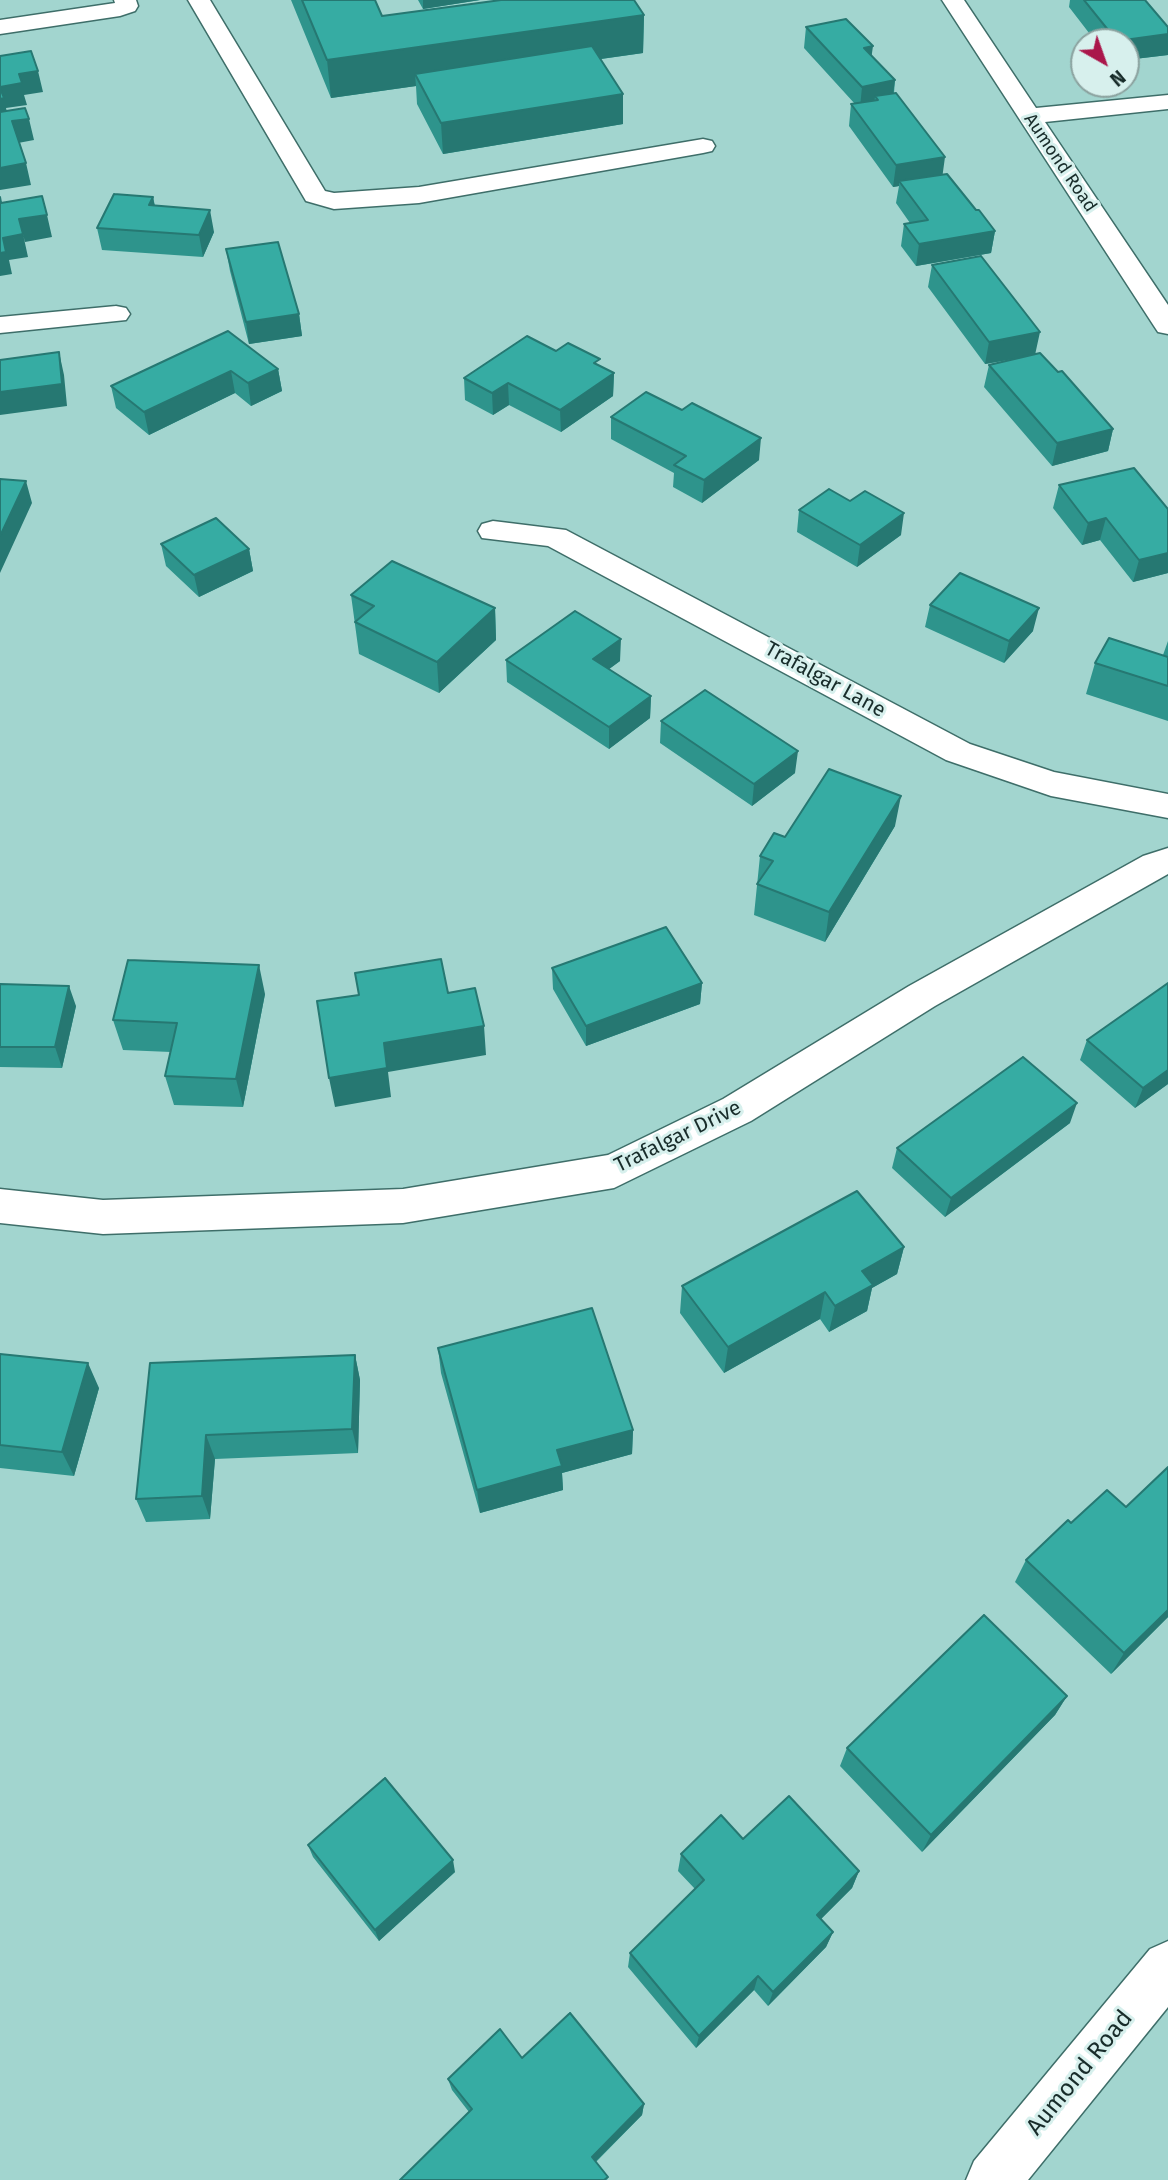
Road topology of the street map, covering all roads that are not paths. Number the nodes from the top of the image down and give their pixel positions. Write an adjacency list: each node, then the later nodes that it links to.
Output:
1 (125, 0): 4 (street)
2 (199, 0): 7 (street)
3 (953, 0): 6 (street, Aumond Road)
4 (0, 27)
5 (1168, 102): 6 (street)
6 (1028, 116): 10 (street, Aumond Road)
7 (703, 146)
8 (116, 314): 9 (street)
9 (0, 325)
10 (1168, 326)
11 (493, 531): 12 (street, Trafalgar Lane)
12 (1168, 806)
13 (1168, 862): 14 (street, Trafalgar Drive)
14 (0, 1206)
15 (1168, 1967): 16 (street, Aumond Road)
16 (993, 2180)

